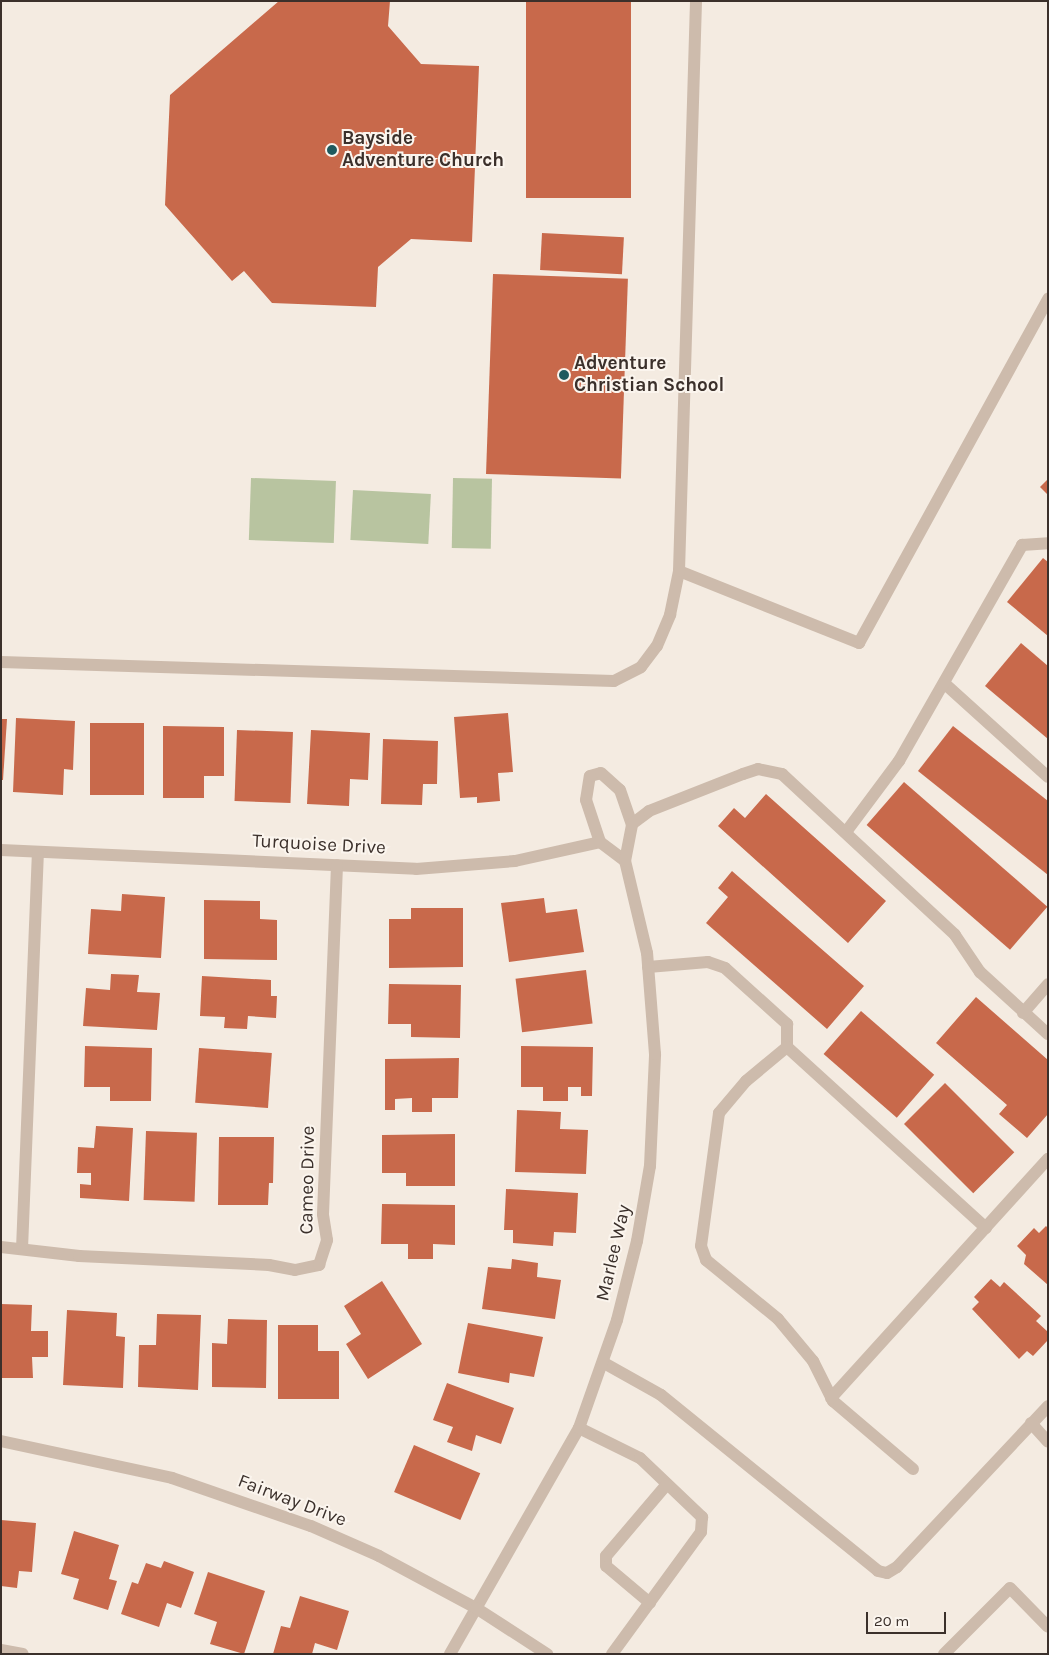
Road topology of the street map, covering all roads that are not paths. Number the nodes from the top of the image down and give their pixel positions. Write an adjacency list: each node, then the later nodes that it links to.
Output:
1 (696, 1): 4 (street)
2 (1048, 299): 4 (street)
3 (1048, 543): 6 (street)
4 (678, 571): 5 (street)
5 (1, 662)
6 (944, 683): 7 (street); 9 (street)
7 (1048, 777)
8 (632, 824): 9 (street); 10 (street); 13 (street, Marlee Way)
9 (846, 832): 17 (street)
10 (600, 842): 13 (street); 14 (street, Turquoise Drive)
11 (1, 850): 12 (street, Turquoise Drive)
12 (38, 852): 14 (street, Turquoise Drive); 23 (street)
13 (625, 861): 15 (street, Marlee Way)
14 (337, 865): 23 (street, Cameo Drive)
15 (648, 967): 19 (street); 24 (street, Marlee Way)
16 (1048, 984): 17 (street)
17 (1023, 1013): 18 (street)
18 (1048, 1034)
19 (787, 1046): 21 (street); 25 (street)
20 (1048, 1160): 21 (street)
21 (986, 1228): 25 (street)
22 (1, 1247): 23 (street, Cameo Drive)
23 (22, 1249)
24 (604, 1363): 27 (street); 28 (street, Marlee Way)
25 (831, 1398): 31 (street)
26 (1048, 1406): 27 (street)
27 (1031, 1423): 30 (street)
28 (579, 1428): 32 (street); 34 (street, Marlee Way)
29 (1, 1441): 34 (street, Fairway Drive)
30 (1048, 1442)
31 (913, 1470)
32 (667, 1484): 33 (street); 33 (street)
33 (650, 1603): 40 (street)
34 (476, 1608): 38 (street, Marlee Way); 39 (street, Fairway Drive)
35 (1048, 1627): 41 (street)
36 (1, 1650): 37 (street)
37 (23, 1654)
38 (450, 1654)
39 (546, 1654)
40 (612, 1654)
41 (944, 1654)

